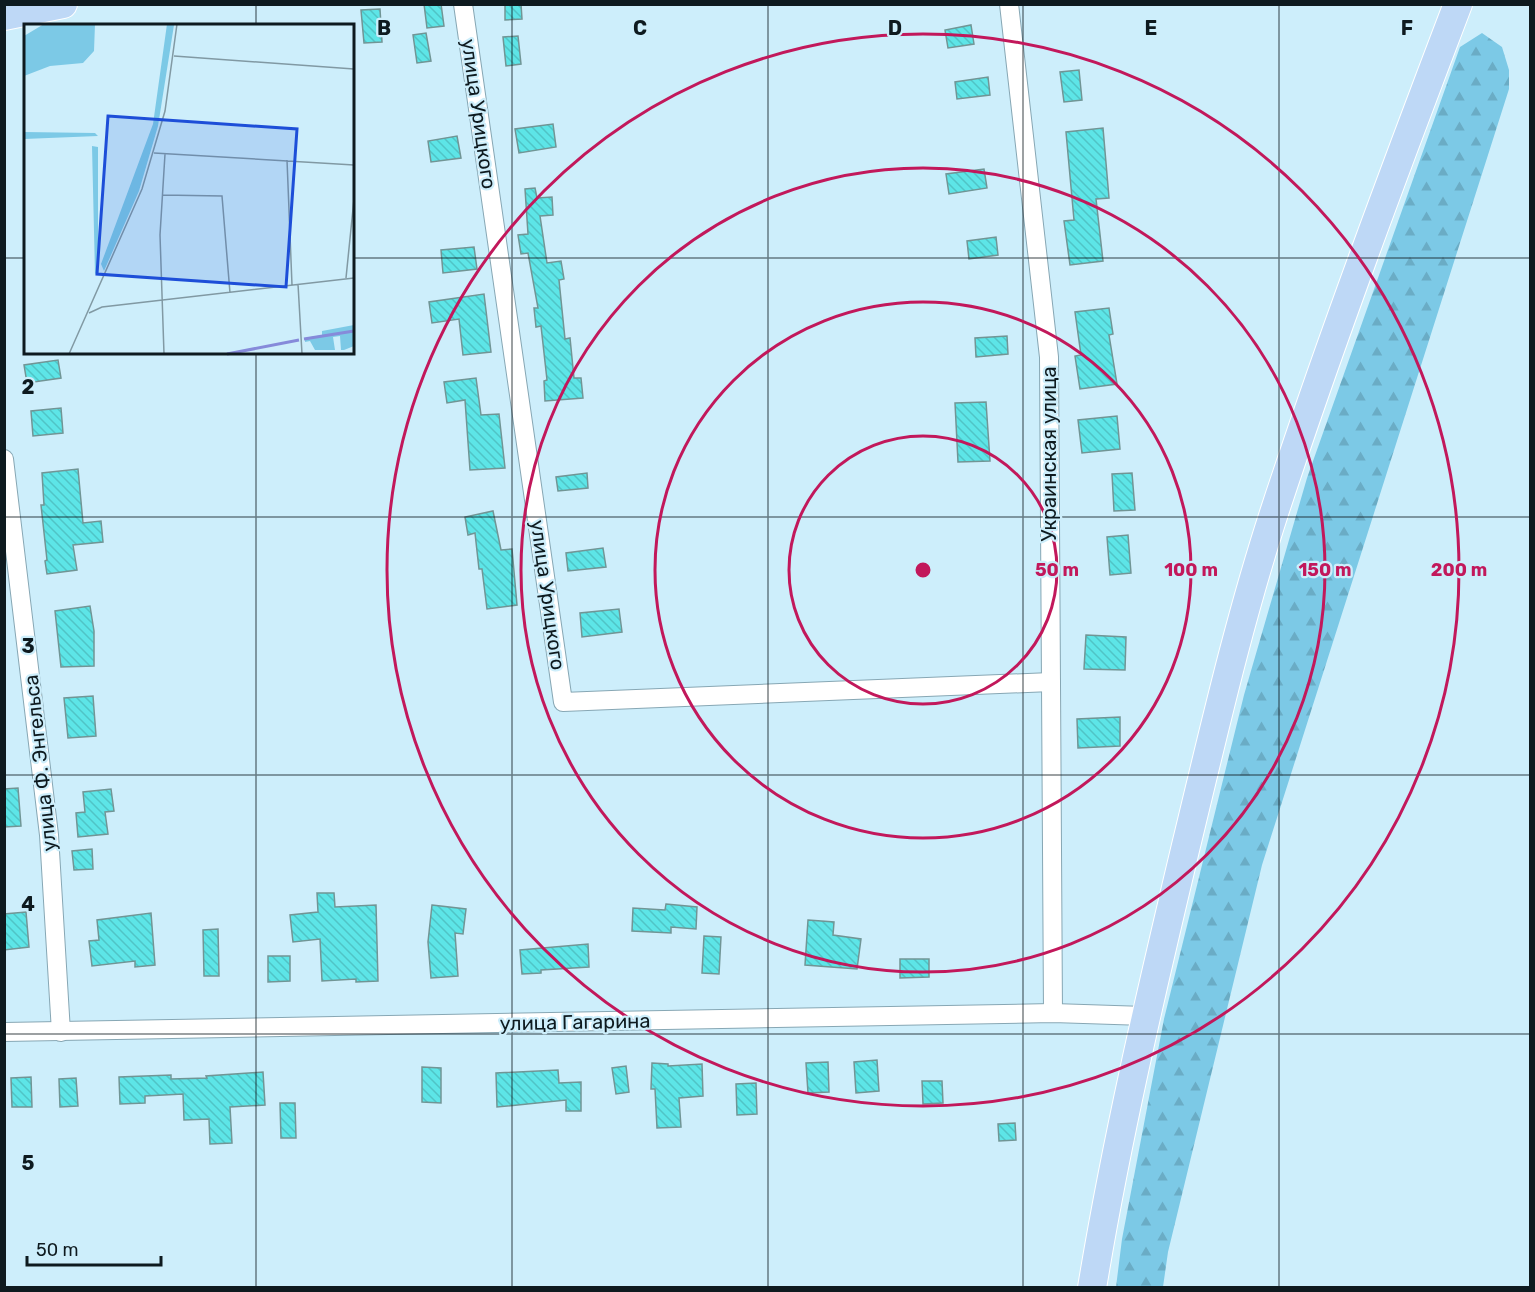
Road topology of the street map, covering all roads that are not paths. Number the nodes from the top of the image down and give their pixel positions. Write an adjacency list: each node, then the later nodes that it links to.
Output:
1 (63, 4): 5 (main road)
2 (463, 4): 7 (street, улица Урицкого)
3 (1009, 4): 7 (street, Украинская улица)
4 (1458, 4): 9 (main road)
5 (4, 16)
6 (4, 459): 11 (street, улица Ф. Энгельса)
7 (1051, 682): 8 (street, Украинская улица)
8 (1053, 1013): 9 (street, улица Гагарина); 11 (street, улица Гагарина)
9 (1145, 1016): 12 (main road)
10 (4, 1032): 11 (street, улица Гагарина)
11 (61, 1032)
12 (1092, 1287)

